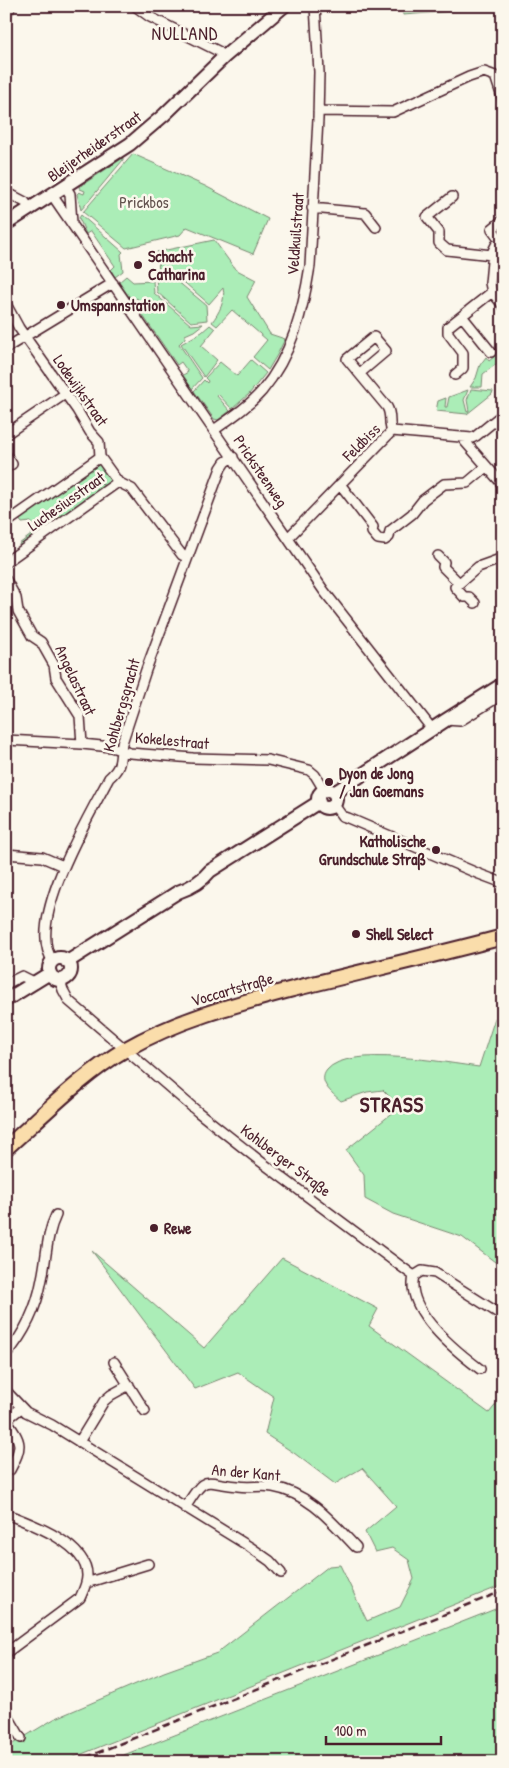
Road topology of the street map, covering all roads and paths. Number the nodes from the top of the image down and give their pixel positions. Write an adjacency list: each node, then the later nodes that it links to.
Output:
1 (135, 6): 4 (street)
2 (284, 6): 4 (street, Bleijerheiderstraat)
3 (315, 6): 7 (street, Veldkuilstraat)
4 (224, 57): 8 (street, Bleijerheiderstraat)
5 (498, 73): 6 (street); 7 (street)
6 (503, 100)
7 (318, 112): 12 (street, Veldkuilstraat)
8 (65, 186): 10 (street, Bleijerheiderstraat); 16 (street)
9 (6, 192): 13 (street)
10 (52, 195): 13 (street, Bleijerheiderstraat); 16 (street, Pricksteenweg)
11 (452, 197): 19 (street)
12 (312, 208): 17 (street); 32 (street, Veldkuilstraat)
13 (30, 209): 15 (street, Bleijerheiderstraat)
14 (503, 220): 18 (street)
15 (6, 224)
16 (72, 224): 20 (street, Pricksteenweg)
17 (376, 227)
18 (502, 240): 19 (street)
19 (492, 255): 21 (street)
20 (113, 283): 25 (street); 32 (street, Pricksteenweg)
21 (492, 292): 23 (street); 24 (street)
22 (6, 304): 25 (street, Lodewijkstraat)
23 (503, 304)
24 (462, 316): 27 (street); 29 (street)
25 (26, 336): 26 (street); 30 (street, Lodewijkstraat)
26 (6, 348)
27 (491, 352)
28 (360, 373): 28 (street); 33 (street)
29 (455, 375)
30 (65, 394): 35 (street); 38 (street, Lodewijkstraat)
31 (503, 414): 34 (street, Feldbiss)
32 (214, 430): 39 (street, Pricksteenweg)
33 (392, 431): 36 (street, Feldbiss); 44 (street, Feldbiss)
34 (480, 433): 36 (street, Feldbiss); 40 (street)
35 (6, 434)
36 (461, 437): 40 (street)
37 (6, 455): 42 (street)
38 (100, 457): 43 (street, Lodewijkstraat); 46 (street, Luchesiusstraat)
39 (233, 457): 47 (street, Pricksteenweg); 49 (street, Kohlbergsgracht)
40 (478, 457): 41 (street)
41 (486, 467): 44 (street); 45 (street)
42 (6, 468)
43 (118, 482): 49 (street, Lodewijkstraat); 51 (street, Luchesiusstraat)
44 (340, 484): 47 (street, Feldbiss)
45 (503, 485)
46 (6, 523)
47 (288, 538): 58 (street, Pricksteenweg)
48 (438, 556): 53 (street)
49 (187, 557): 61 (street, Kohlbergsgracht)
50 (503, 558): 53 (street)
51 (6, 562)
52 (6, 580): 60 (street, Angelastraat)
53 (454, 588): 54 (street)
54 (475, 603)
55 (503, 684): 57 (street)
56 (503, 694): 57 (street)
57 (446, 720): 58 (street)
58 (432, 730): 62 (street)
59 (6, 740): 60 (street, Kokelestraat)
60 (82, 744): 61 (street, Kokelestraat)
61 (121, 750): 62 (street, Kokelestraat); 64 (street, Kohlbergsgracht)
62 (331, 796): 65 (street, Kokelestraat); 67 (street)
63 (6, 854): 64 (street)
64 (63, 866): 68 (street, Kohlbergsgracht)
65 (503, 883)
66 (503, 937): 72 (main road, Voccartstraße)
67 (67, 962): 68 (street); 68 (street)
68 (54, 971): 69 (street); 72 (street, Kohlberger Straße)
69 (36, 983): 70 (street); 71 (street)
70 (6, 984)
71 (6, 1000)
72 (125, 1050): 73 (main road, Voccartstraße); 75 (street, Kohlberger Straße)
73 (6, 1148)
74 (56, 1215): 77 (street)
75 (414, 1276): 76 (street); 79 (street)
76 (503, 1316)
77 (6, 1355)
78 (114, 1362): 80 (street)
79 (480, 1369)
80 (129, 1385): 83 (street); 85 (street)
81 (6, 1391): 82 (street)
82 (21, 1408): 84 (street); 85 (street)
83 (145, 1411)
84 (6, 1420): 86 (street)
85 (80, 1442): 87 (street)
86 (10, 1470)
87 (185, 1508): 89 (street, An der Kant); 91 (street)
88 (6, 1514): 92 (street)
89 (356, 1547)
90 (148, 1564): 92 (street)
91 (281, 1573)
92 (86, 1583): 93 (street)
93 (6, 1653)
94 (6, 1713): 95 (street)
95 (20, 1738)

